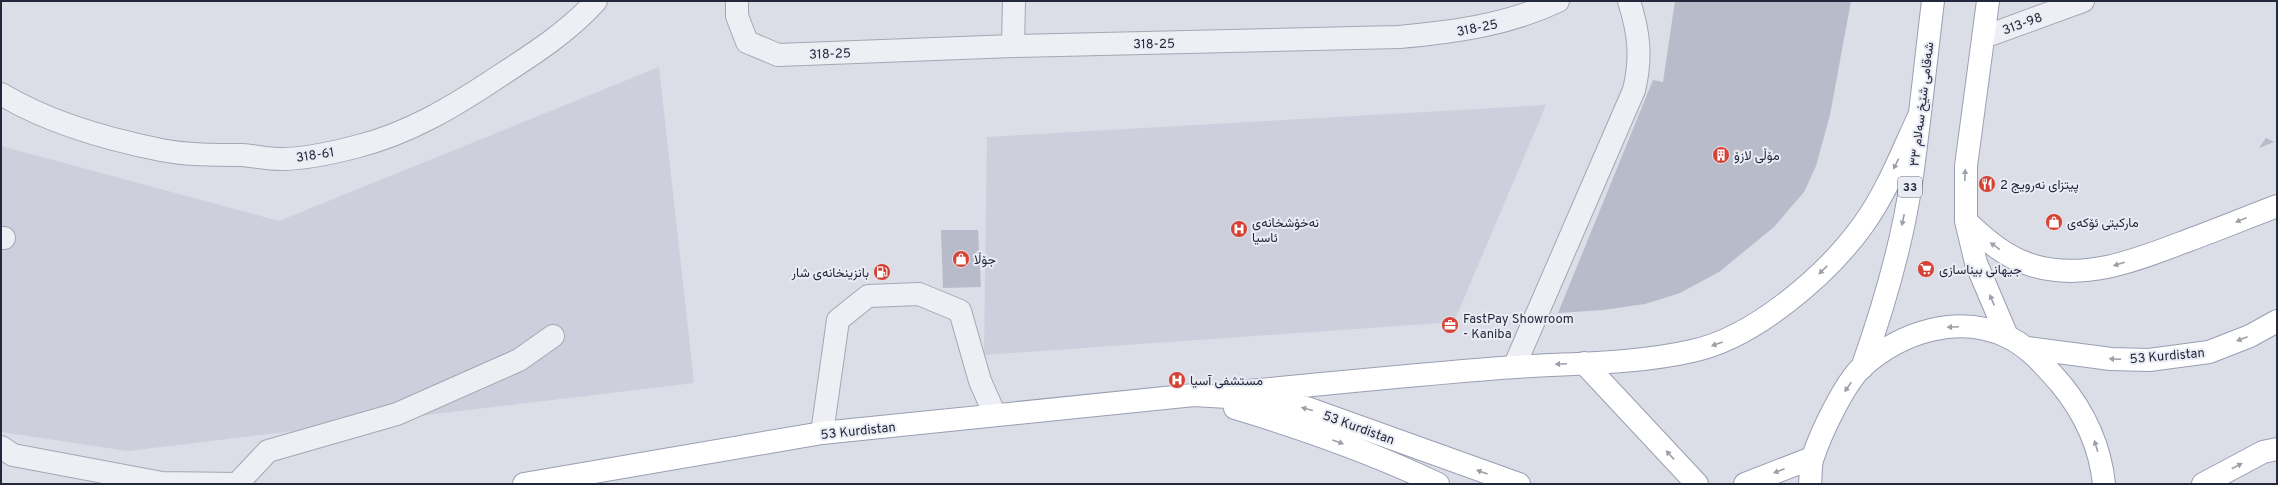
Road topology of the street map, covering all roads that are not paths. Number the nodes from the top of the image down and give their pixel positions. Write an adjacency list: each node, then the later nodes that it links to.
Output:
1 (596, 1): 11 (street, 318-61)
2 (737, 1): 10 (street, 318-25)
3 (1014, 1): 10 (street)
4 (1558, 1): 10 (street, 318-25)
5 (1630, 1): 20 (street)
6 (1933, 1): 12 (main road, شەقامی شێخ سەلام ٣٣ / 33)
7 (1988, 1): 9 (main road)
8 (2083, 1): 9 (street, 313-98)
9 (1984, 38): 14 (main road, one-way to 9)
10 (1013, 46)
11 (1, 94)
12 (1919, 116): 19 (main road, one-way to 19); 21 (main road, شەقامی شێخ سەلام ٣٣ / 33, one-way to 21)
13 (2277, 206): 14 (main road, one-way to 14)
14 (1966, 221): 17 (main road, one-way to 14)
15 (2277, 321): 18 (main road, 53 Kurdistan, one-way to 18)
16 (553, 336): 28 (street)
17 (2007, 336): 18 (main road, شەقامی شێخ سەلام ٣٣ / 33); 21 (main road, شەقامی شێخ سەلام ٣٣ / 33, one-way to 21)
18 (2026, 348): 35 (main road, شەقامی شێخ سەلام ٣٣ / 33, one-way to 18)
19 (1584, 363): 20 (main road, one-way to 20); 32 (main road, one-way to 19)
20 (1514, 367): 22 (main road)
21 (1862, 368): 27 (main road, شەقامی شێخ سەلام ٣٣ / 33, one-way to 27)
22 (1194, 396): 23 (main road, 53 Kurdistan); 30 (main road, 53 Kurdistan, one-way to 30); 31 (main road, 53 Kurdistan, one-way to 22)
23 (995, 416): 24 (main road, 53 Kurdistan); 24 (street)
24 (822, 433): 29 (main road, 53 Kurdistan)
25 (1, 448): 28 (street)
26 (2277, 449): 36 (main road, one-way to 26)
27 (1812, 458): 33 (main road, one-way to 33); 34 (main road, شەقامی شێخ سەلام ٣٣ / 33)
28 (237, 484)
29 (524, 484)
30 (1438, 484)
31 (1519, 484)
32 (1697, 484)
33 (1745, 484)
34 (1810, 484)
35 (2104, 484)
36 (2203, 484)

